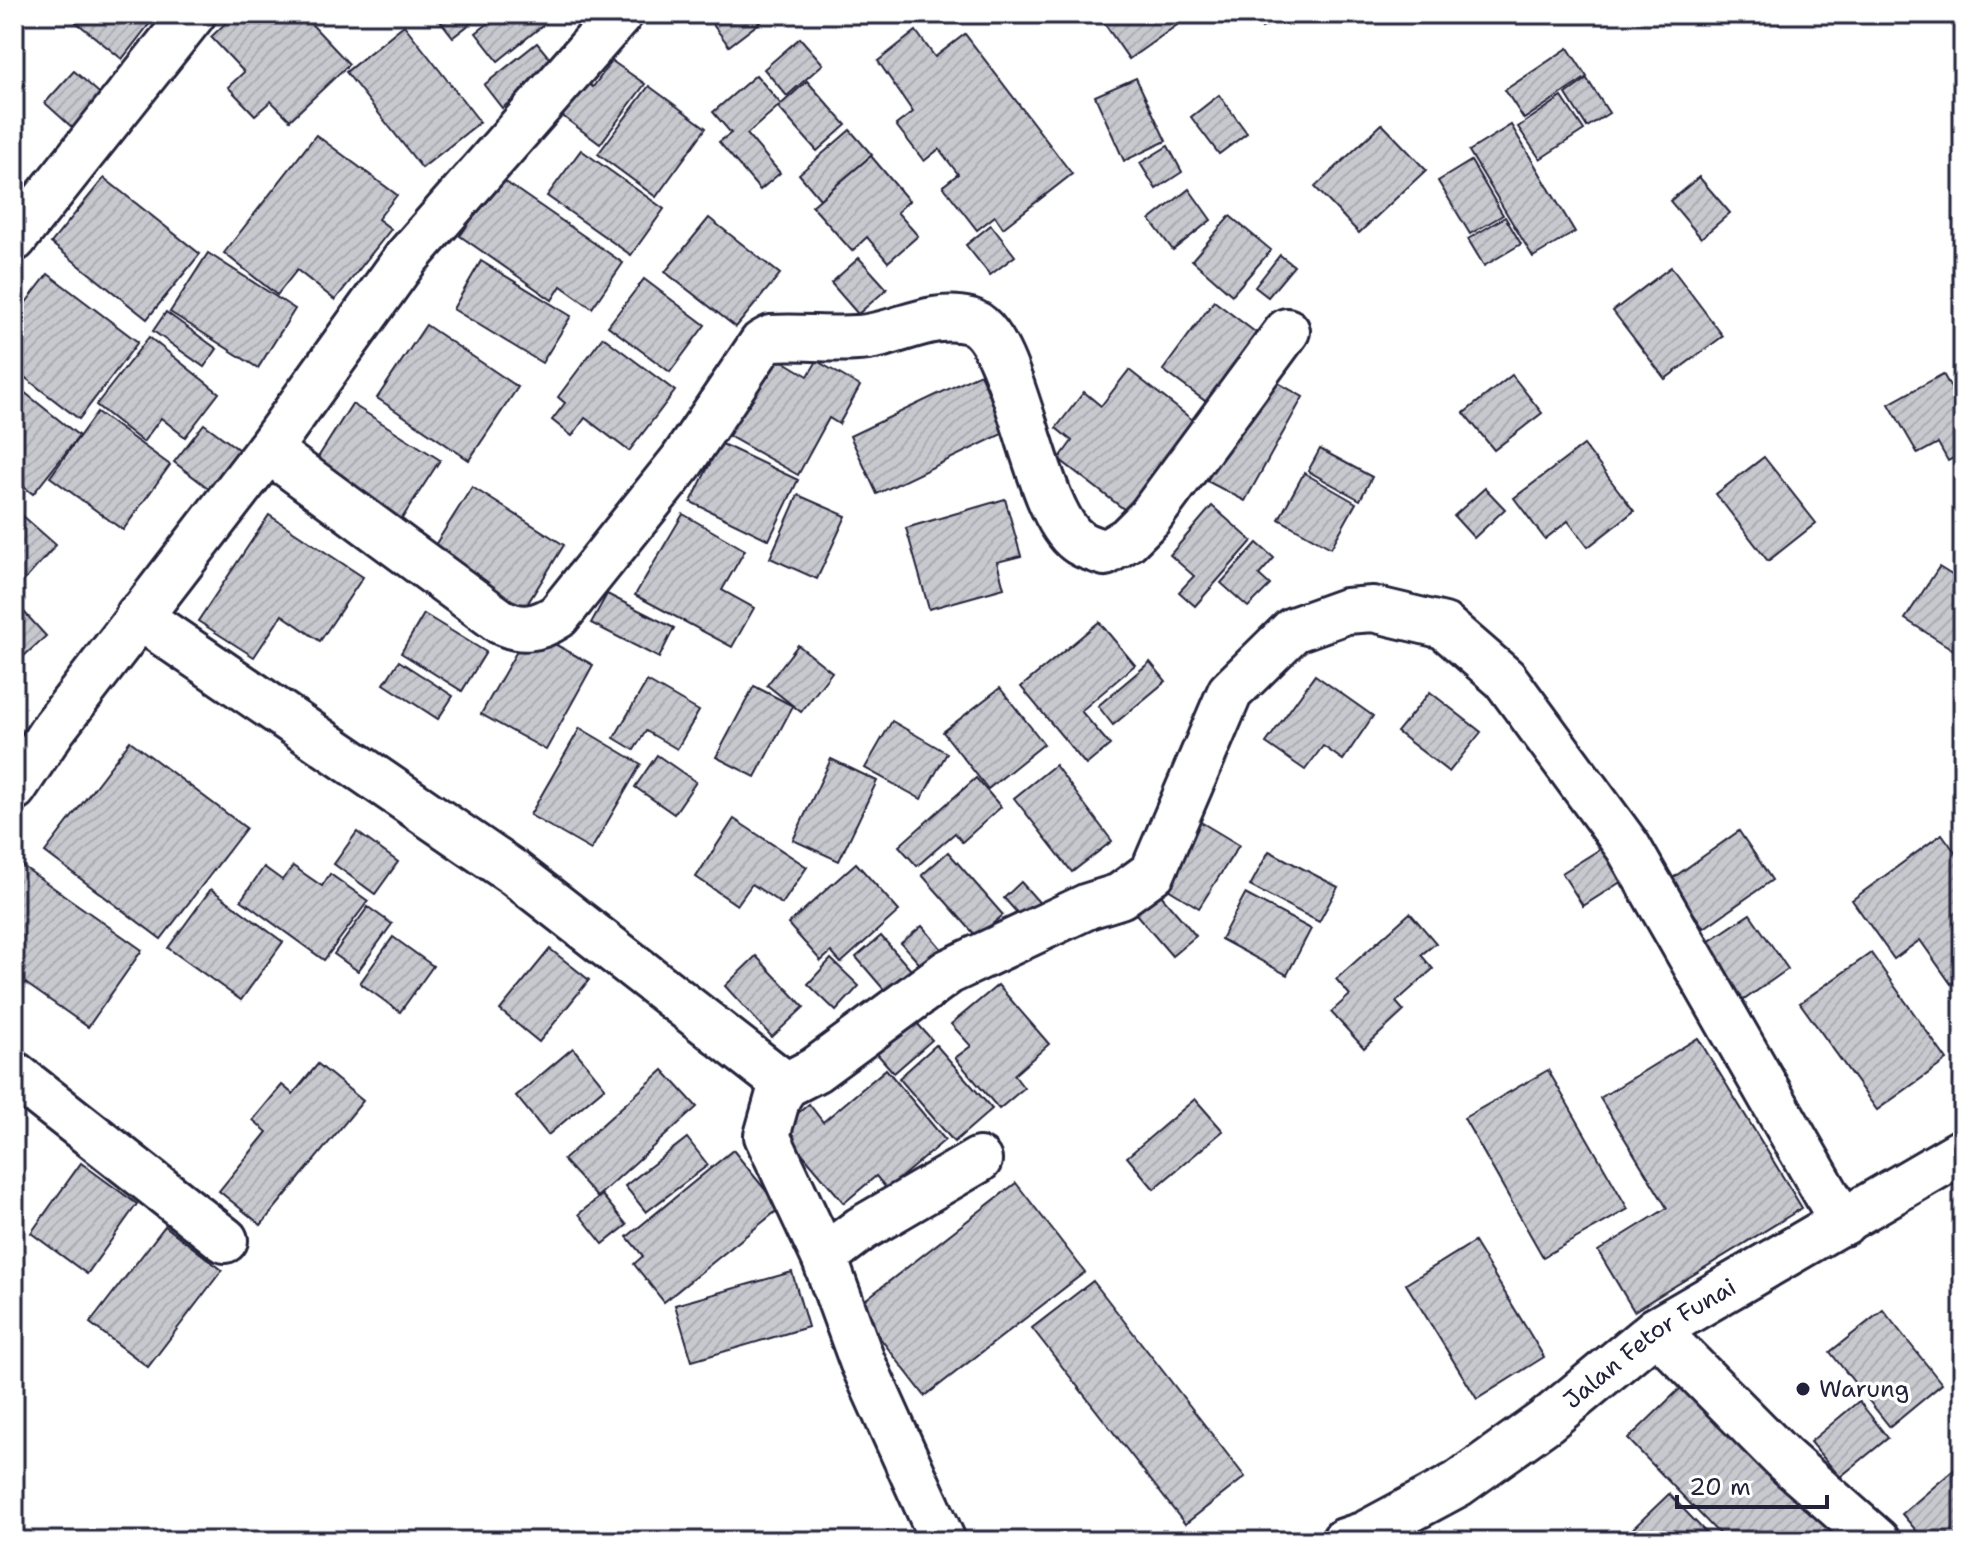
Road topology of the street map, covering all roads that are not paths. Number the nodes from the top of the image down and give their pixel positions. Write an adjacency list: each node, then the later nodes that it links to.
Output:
1 (193, 14): 3 (street)
2 (620, 14): 5 (street)
3 (14, 239)
4 (1287, 331): 5 (street)
5 (268, 450): 6 (street)
6 (138, 616): 7 (street); 9 (street)
7 (14, 788)
8 (14, 1074): 13 (street)
9 (786, 1085): 12 (street); 14 (street)
10 (1963, 1151): 12 (street, Jalan Fetor Funai)
11 (979, 1160): 14 (street)
12 (1843, 1223): 15 (street, Jalan Fetor Funai)
13 (225, 1240)
14 (824, 1257): 16 (street)
15 (1656, 1330): 17 (street, Jalan Fetor Funai); 18 (street)
16 (943, 1541)
17 (1344, 1541)
18 (1877, 1541)

